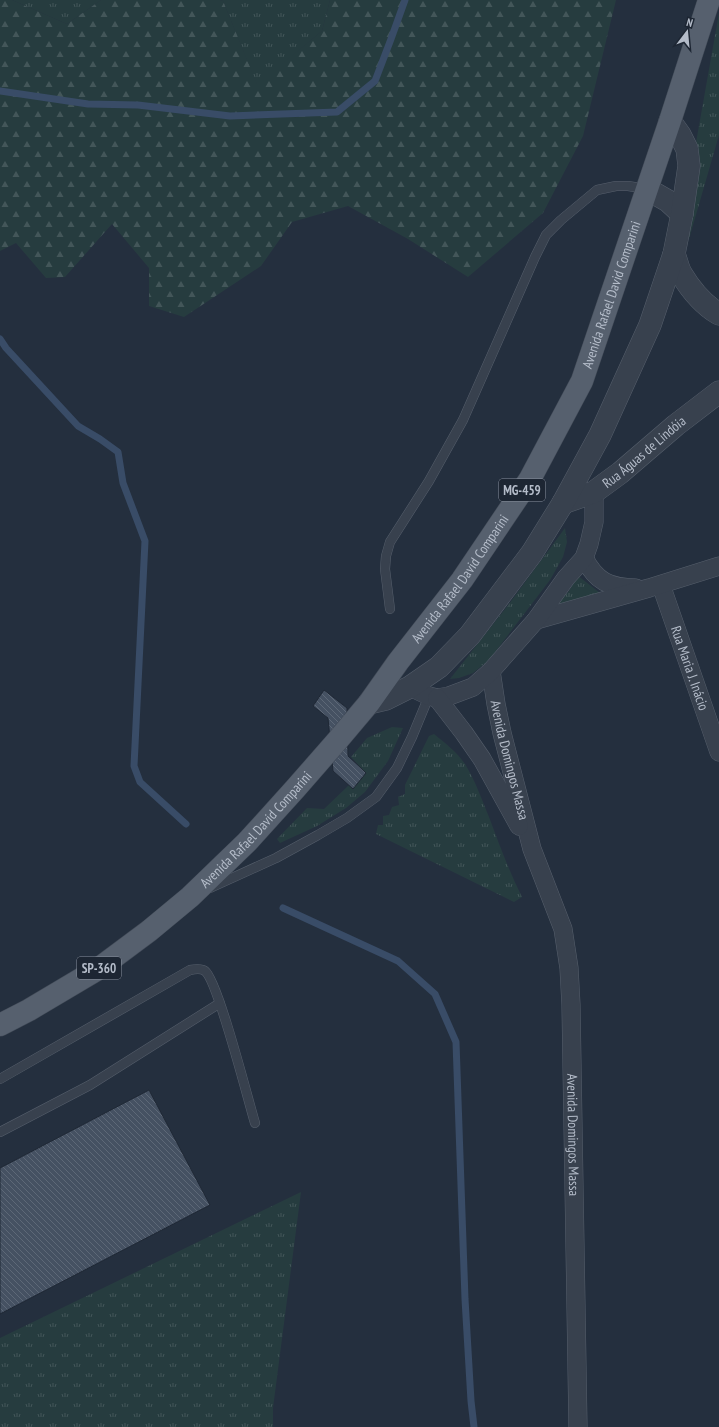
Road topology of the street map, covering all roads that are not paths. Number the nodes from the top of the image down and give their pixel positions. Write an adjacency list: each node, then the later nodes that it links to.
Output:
1 (709, 0): 2 (main road, Avenida Rafael David Comparini / MG-459)
2 (670, 121): 3 (main road, Avenida Rafael David Comparini / MG-459); 4 (street)
3 (647, 188): 4 (street); 13 (lane); 18 (main road, Avenida Rafael David Comparini / MG-459)
4 (682, 214): 5 (street)
5 (674, 254): 6 (street); 9 (street)
6 (719, 314)
7 (719, 392): 8 (street, Rua Águas de Lindóia)
8 (594, 492): 9 (street, Rua Águas de Lindóia); 10 (street)
9 (563, 502): 16 (street)
10 (584, 558): 12 (street); 14 (street)
11 (719, 566): 12 (street)
12 (655, 587): 14 (street); 19 (street, Rua Maria J. Inácio)
13 (390, 609)
14 (536, 620): 15 (street)
15 (491, 671): 17 (street); 20 (street, Avenida Domingos Massa)
16 (410, 687): 17 (street); 18 (street)
17 (433, 697): 20 (street, Avenida Domingos Massa); 21 (lane)
18 (369, 703): 21 (main road, Avenida Rafael David Comparini / MG-459)
19 (719, 752)
20 (532, 849): 27 (street, Avenida Domingos Massa)
21 (190, 897): 23 (main road, SP-360)
22 (220, 1003): 24 (lane); 25 (lane); 26 (lane)
23 (0, 1025)
24 (0, 1078)
25 (255, 1123)
26 (0, 1132)
27 (578, 1427)

